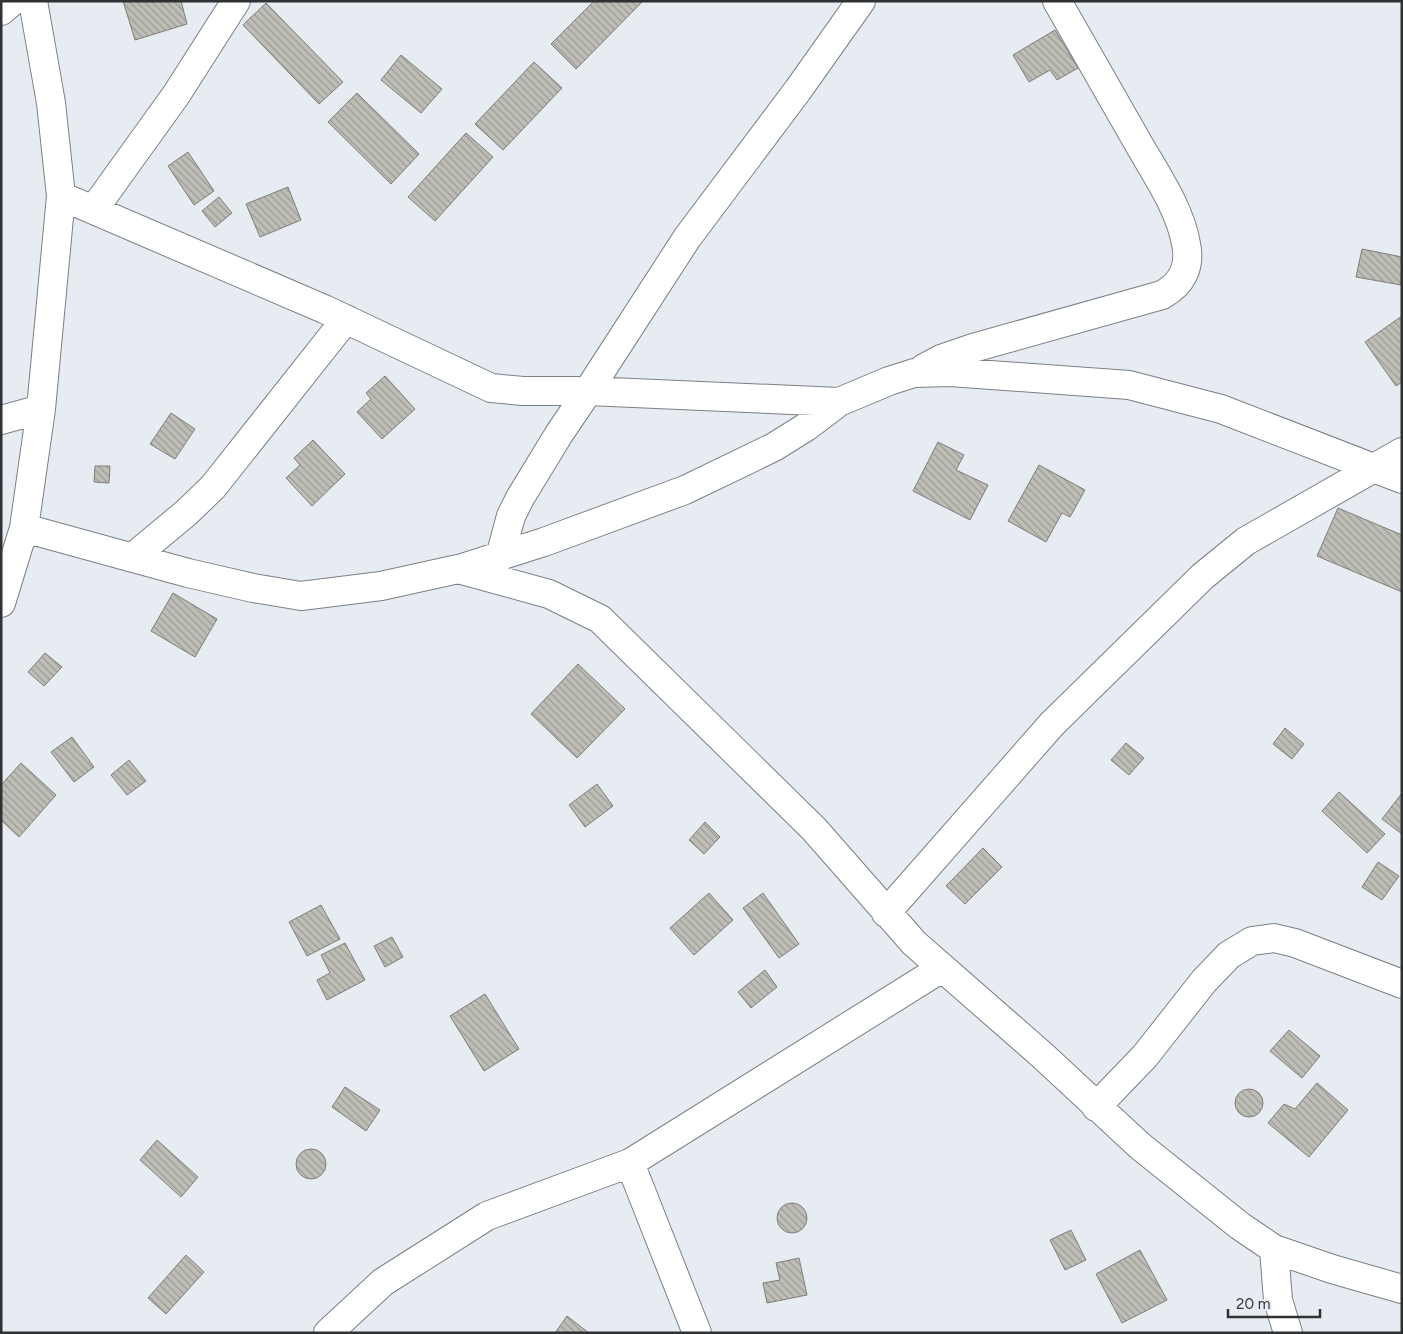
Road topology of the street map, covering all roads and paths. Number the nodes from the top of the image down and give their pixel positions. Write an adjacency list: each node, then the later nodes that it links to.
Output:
1 (13, 1): 6 (street)
2 (33, 1): 7 (street)
3 (236, 1): 8 (street)
4 (861, 1): 11 (street)
5 (1057, 1): 10 (street)
6 (1, 11)
7 (61, 196): 8 (street); 13 (street)
8 (94, 209): 9 (street)
9 (346, 319): 11 (street); 19 (street)
10 (914, 373): 12 (street); 16 (street)
11 (588, 391): 12 (street); 20 (street)
12 (839, 402): 20 (street)
13 (41, 408): 14 (street); 18 (street)
14 (1, 420)
15 (1402, 452): 16 (street)
16 (1374, 468): 17 (street); 23 (street)
17 (1402, 479)
18 (24, 528): 19 (street); 22 (street)
19 (133, 557): 21 (street)
20 (500, 557): 21 (street)
21 (458, 569): 23 (street)
22 (1, 603)
23 (886, 913): 24 (street)
24 (942, 968): 26 (street); 27 (street)
25 (1402, 984): 26 (street)
26 (1096, 1107): 28 (street)
27 (630, 1163): 30 (street); 31 (street)
28 (1274, 1249): 29 (street); 32 (street)
29 (1402, 1288)
30 (328, 1333)
31 (697, 1333)
32 (1288, 1333)

